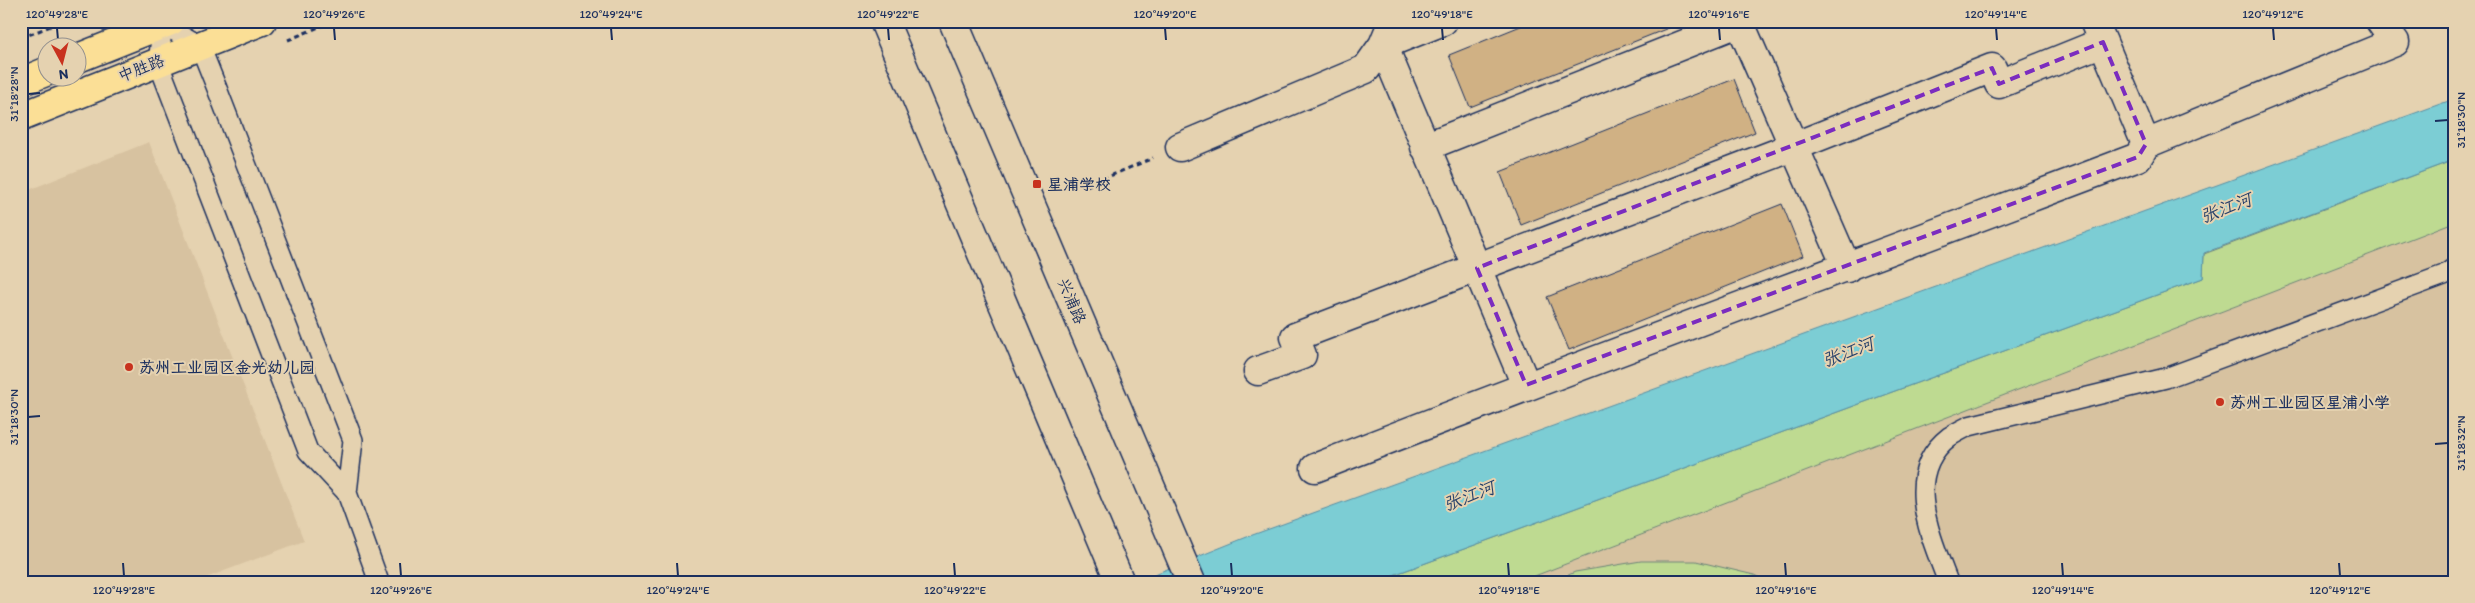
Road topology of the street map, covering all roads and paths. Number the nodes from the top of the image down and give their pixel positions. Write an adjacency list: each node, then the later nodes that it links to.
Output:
1 (63, 21): 11 (path)
2 (262, 21): 12 (main road, 中胜路)
3 (884, 21): 30 (street)
4 (953, 21): 32 (street, 兴浦路)
5 (1443, 21): 10 (street)
6 (2380, 21): 18 (street)
7 (1740, 22): 20 (street); 21 (street)
8 (167, 23): 12 (lane); 13 (main road, 中胜路); 14 (lane)
9 (2099, 32): 18 (street); 21 (street)
10 (1388, 33): 19 (street); 20 (street)
11 (21, 38)
12 (200, 46): 14 (main road, 中胜路); 29 (lane)
13 (88, 54)
14 (158, 62): 17 (main road, 中胜路); 29 (lane)
15 (38, 75): 16 (main road)
16 (21, 82)
17 (21, 116)
18 (2146, 144): 24 (street)
19 (1180, 147): 22 (path)
20 (1426, 147): 23 (street)
21 (1793, 147): 23 (street); 24 (street)
22 (1086, 186)
23 (1477, 268): 26 (street); 27 (street)
24 (1847, 268): 27 (street)
25 (2454, 268): 33 (lane)
26 (1258, 371)
27 (1526, 385): 28 (street)
28 (1315, 468)
29 (347, 493): 31 (lane)
30 (1118, 575)
31 (379, 582)
32 (1190, 582)
33 (1948, 582)

